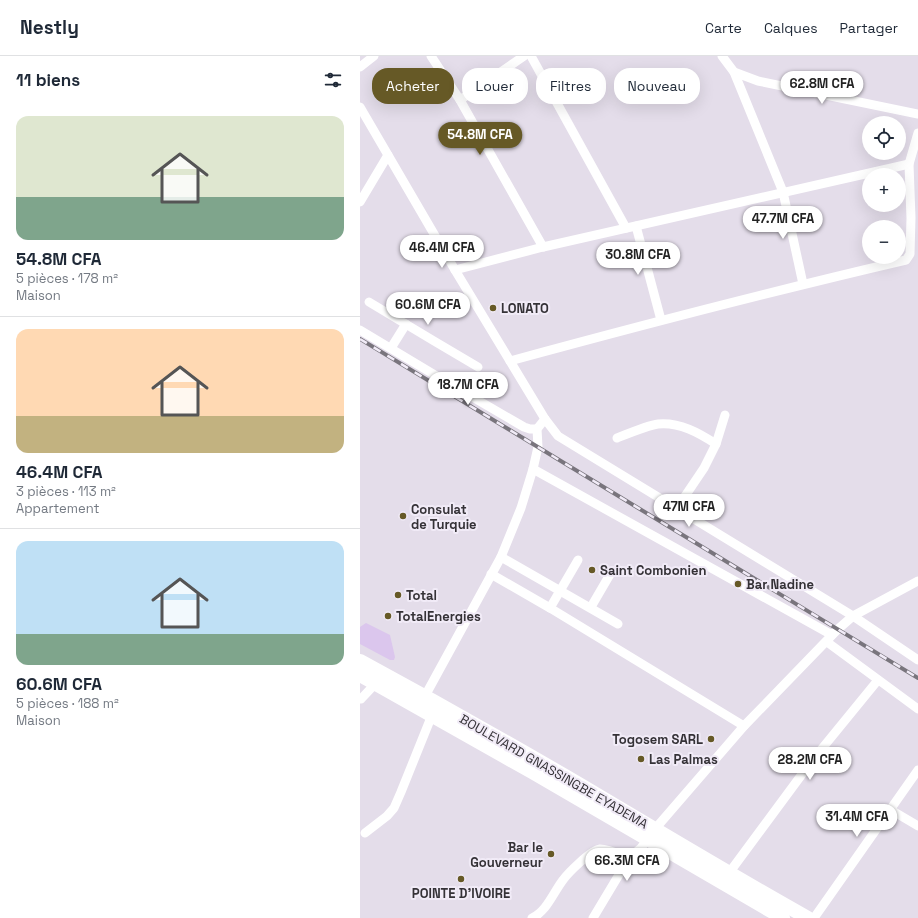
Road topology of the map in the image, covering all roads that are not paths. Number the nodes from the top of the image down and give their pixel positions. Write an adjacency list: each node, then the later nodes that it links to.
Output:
1 (374, 56): 6 (street)
2 (431, 56): 8 (street)
3 (524, 56): 8 (street)
4 (531, 56): 18 (street)
5 (722, 56): 7 (street)
6 (360, 67)
7 (734, 72): 10 (street); 14 (street)
8 (460, 100): 19 (street)
9 (360, 107): 12 (street)
10 (918, 114)
11 (918, 133): 13 (street)
12 (388, 155): 15 (street); 20 (street)
13 (909, 164): 14 (street); 16 (street)
14 (783, 192): 17 (street); 21 (street)
15 (360, 202)
16 (914, 220): 21 (street)
17 (636, 226): 18 (street); 23 (street)
18 (626, 228): 19 (street)
19 (543, 247): 20 (street)
20 (455, 270): 27 (street)
21 (803, 284): 23 (street)
22 (369, 302): 24 (street)
23 (661, 320): 27 (street)
24 (406, 324): 26 (street); 28 (street)
25 (360, 330): 26 (street)
26 (391, 348): 31 (street)
27 (510, 361): 30 (street)
28 (478, 367)
29 (726, 415): 33 (street)
30 (545, 419): 31 (street); 35 (street)
31 (537, 428): 34 (street)
32 (617, 438): 33 (street)
33 (716, 444): 35 (street)
34 (533, 469): 36 (street); 46 (street)
35 (677, 508): 44 (street)
36 (501, 556): 39 (street); 41 (street)
37 (578, 560): 41 (street)
38 (612, 571): 43 (street)
39 (491, 574): 42 (street); 52 (street)
40 (918, 581): 44 (street)
41 (560, 590): 42 (street); 43 (street)
42 (550, 608): 56 (street)
43 (591, 608): 45 (street)
44 (853, 616): 46 (street); 47 (street)
45 (618, 624)
46 (830, 639): 50 (street); 56 (street)
47 (918, 660)
48 (360, 661): 52 (highway, BOULEVARD GNASSINGBE EYADEMA)
49 (360, 675): 51 (highway, BOULEVARD GNASSINGBE EYADEMA)
50 (878, 680): 54 (street); 63 (street)
51 (376, 683): 53 (street); 55 (highway, BOULEVARD GNASSINGBE EYADEMA)
52 (425, 696): 61 (highway, BOULEVARD GNASSINGBE EYADEMA)
53 (360, 698)
54 (918, 709)
55 (432, 715): 60 (street); 61 (highway, BOULEVARD GNASSINGBE EYADEMA)
56 (744, 726): 61 (street)
57 (918, 770): 58 (street)
58 (890, 810): 59 (street); 68 (street)
59 (918, 826)
60 (365, 833)
61 (651, 834): 62 (street); 63 (highway, BOULEVARD GNASSINGBE EYADEMA); 66 (highway, BOULEVARD GNASSINGBE EYADEMA)
62 (629, 858): 64 (street); 65 (street)
63 (729, 873): 67 (highway, BOULEVARD GNASSINGBE EYADEMA)
64 (532, 918)
65 (593, 918)
66 (783, 918)
67 (808, 918)
68 (814, 918)

